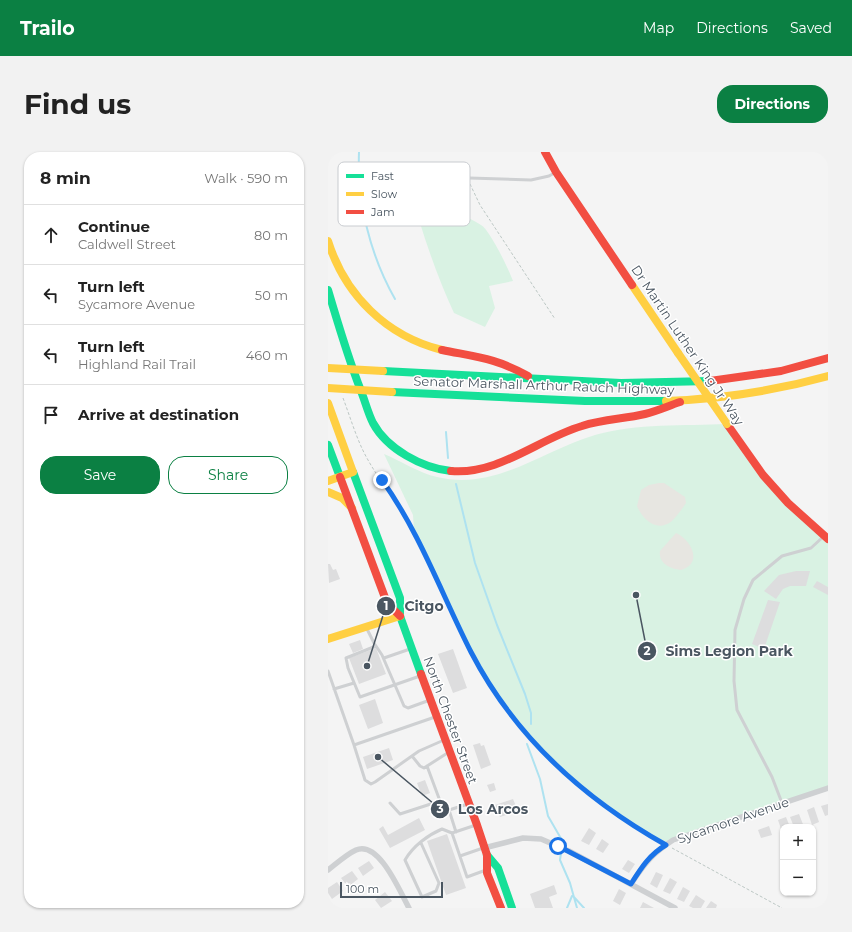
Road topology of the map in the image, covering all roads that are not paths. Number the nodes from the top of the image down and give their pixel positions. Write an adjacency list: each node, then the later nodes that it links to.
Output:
1 (545, 152): 2 (main road, Dr Martin Luther King Jr Way)
2 (556, 172): 3 (lane); 19 (main road, Dr Martin Luther King Jr Way, bridge)
3 (470, 178)
4 (328, 241): 9 (main road)
5 (328, 290): 11 (main road)
6 (828, 358): 9 (main road, Senator Marshall Arthur Rauch Highway)
7 (328, 368): 9 (main road, Senator Marshall Arthur Rauch Highway, bridge)
8 (828, 376): 11 (main road, Senator Marshall Arthur Rauch Highway)
9 (531, 378)
10 (328, 388): 11 (main road, Senator Marshall Arthur Rauch Highway, bridge)
11 (680, 402)
12 (328, 403): 14 (main road, North Chester Street)
13 (328, 445): 15 (main road, North Chester Street)
14 (353, 472): 15 (main road); 20 (main road, North Chester Street)
15 (340, 477): 16 (main road); 18 (main road, North Chester Street)
16 (328, 481)
17 (328, 492): 18 (main road)
18 (352, 508): 20 (main road, North Chester Street)
19 (826, 538): 44 (lane)
20 (400, 616): 21 (main road); 24 (main road, North Chester Street)
21 (366, 627): 22 (main road); 23 (lane)
22 (328, 639)
23 (376, 646): 25 (lane); 27 (lane)
24 (412, 648): 25 (lane); 29 (main road, North Chester Street)
25 (382, 657): 32 (lane)
26 (352, 666): 27 (lane)
27 (348, 668): 31 (lane)
28 (328, 671): 33 (lane)
29 (422, 676): 32 (lane); 34 (main road, North Chester Street)
30 (357, 677): 31 (lane)
31 (353, 681): 32 (lane); 33 (lane)
32 (394, 685): 34 (lane)
33 (334, 689): 37 (lane)
34 (430, 700): 35 (main road, North Chester Street)
35 (437, 716): 36 (main road, North Chester Street); 37 (lane)
36 (445, 740): 38 (main road, North Chester Street); 39 (lane)
37 (354, 745): 39 (lane)
38 (450, 751): 40 (lane); 45 (main road, North Chester Street)
39 (412, 756): 40 (lane)
40 (427, 766): 42 (lane)
41 (828, 788): 44 (street, Sycamore Avenue)
42 (440, 801): 43 (lane); 46 (lane)
43 (390, 802)
44 (782, 803): 55 (street, Sycamore Avenue)
45 (469, 804): 46 (lane); 47 (main road, North Chester Street)
46 (449, 810): 48 (lane)
47 (477, 825): 48 (lane); 51 (main road, North Chester Street)
48 (456, 832): 49 (lane)
49 (452, 833): 50 (lane); 52 (lane)
50 (421, 843): 50 (lane)
51 (486, 852): 52 (lane); 53 (main road, North Chester Street); 55 (street); 58 (main road, North Chester Street)
52 (460, 856): 53 (lane)
53 (488, 869): 57 (main road, North Chester Street)
54 (328, 870): 56 (street)
55 (631, 884): 59 (street)
56 (409, 908)
57 (502, 908)
58 (512, 908)
59 (675, 908)

